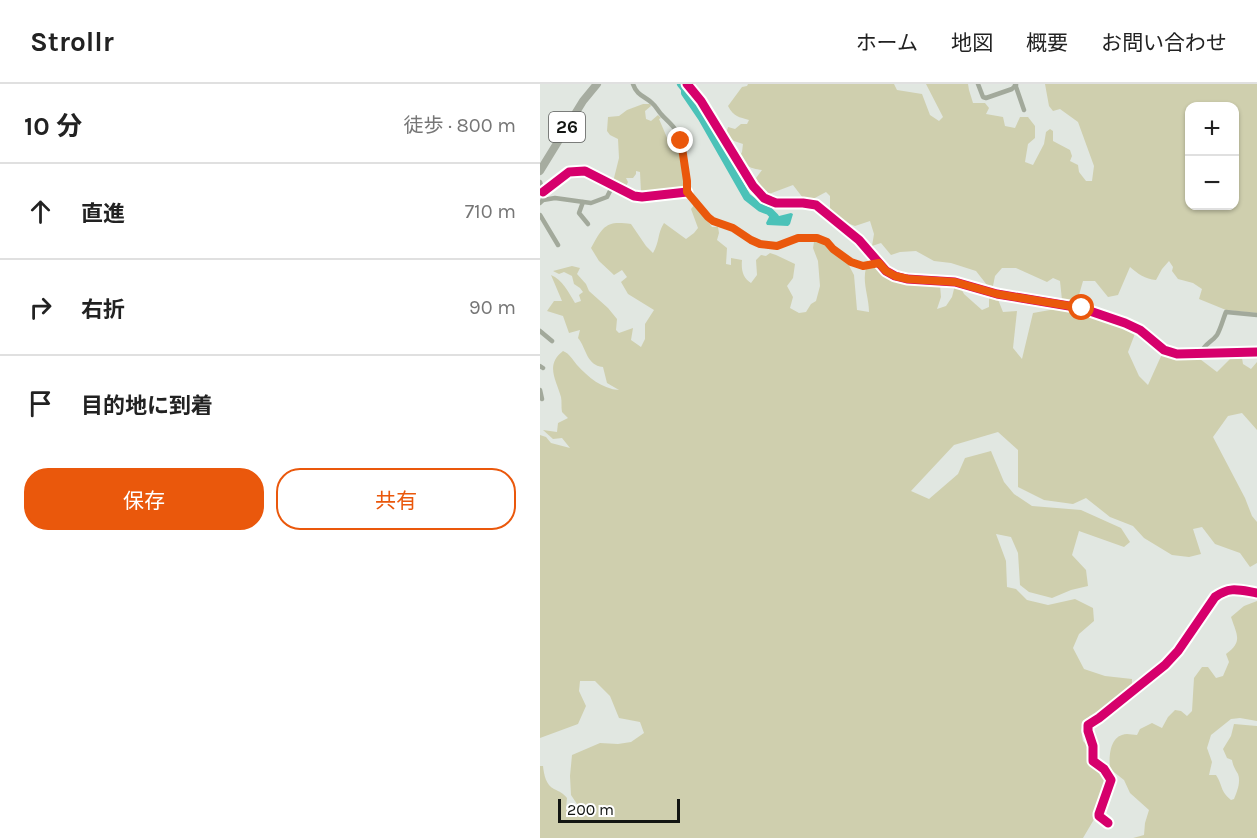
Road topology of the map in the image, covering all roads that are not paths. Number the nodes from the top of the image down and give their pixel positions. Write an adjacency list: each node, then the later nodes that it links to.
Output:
1 (597, 84): 7 (main road, 26)
2 (633, 84): 11 (street)
3 (687, 84): 17 (street)
4 (978, 84): 5 (street)
5 (1016, 84): 6 (street)
6 (1024, 110)
7 (540, 171)
8 (540, 182): 10 (street)
9 (613, 185): 10 (street); 11 (street); 13 (street)
10 (543, 192): 12 (street)
11 (687, 192): 17 (street)
12 (541, 201): 13 (street)
13 (583, 202): 15 (street)
14 (540, 215): 16 (street)
15 (588, 224)
16 (558, 245)
17 (879, 263): 22 (street)
18 (1257, 315): 22 (street)
19 (540, 331): 20 (street)
20 (552, 341)
21 (1257, 352): 22 (street)
22 (1201, 353)
23 (540, 390): 24 (street)
24 (542, 399)
25 (1257, 593): 26 (street)
26 (1128, 694): 27 (street)
27 (1108, 823)

